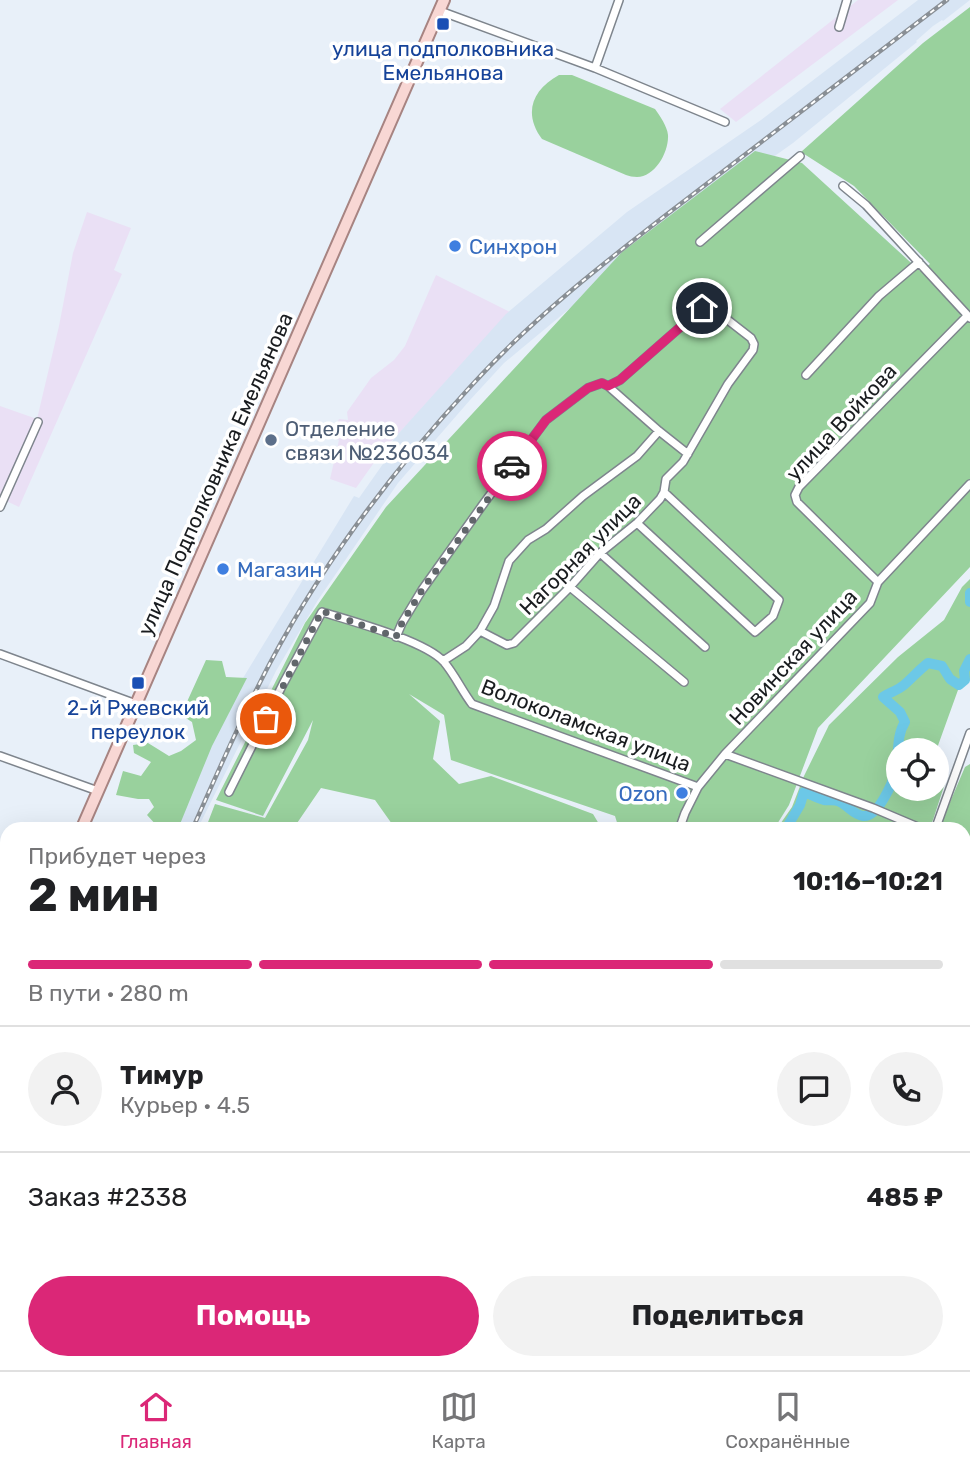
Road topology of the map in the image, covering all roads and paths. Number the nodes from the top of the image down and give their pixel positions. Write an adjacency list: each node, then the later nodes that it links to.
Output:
1 (444, 0): 4 (main road, улица Подполковника Емельянова)
2 (619, 0): 6 (street)
3 (847, 0): 5 (street)
4 (440, 11): 6 (street); 31 (main road, улица Подполковника Емельянова)
5 (839, 27)
6 (595, 68): 7 (street)
7 (725, 122)
8 (800, 156): 10 (street)
9 (843, 186): 11 (street)
10 (700, 242)
11 (919, 262): 12 (street); 13 (street)
12 (969, 317): 23 (street, улица Войкова)
13 (806, 375)
14 (608, 386): 16 (street); 17 (street, Нагорная улица); 26 (street)
15 (38, 422): 20 (street)
16 (659, 431): 17 (street); 25 (street)
17 (688, 453): 19 (street, Нагорная улица)
18 (970, 484): 23 (street, Новинская улица)
19 (664, 492): 21 (street, Нагорная улица); 21 (street)
20 (0, 507)
21 (637, 523): 22 (street, Нагорная улица)
22 (600, 553): 24 (street, Нагорная улица); 27 (street)
23 (878, 582): 33 (street, Новинская улица)
24 (570, 587): 25 (street, Нагорная улица); 30 (street)
25 (480, 631): 29 (street)
26 (396, 637): 29 (street, Волоколамская улица); 37 (street, Волоколамская улица)
27 (705, 647)
28 (0, 654): 31 (street)
29 (443, 661): 35 (street, Волоколамская улица)
30 (684, 682)
31 (136, 704): 36 (main road, улица Подполковника Емельянова)
32 (970, 733): 41 (street)
33 (725, 754): 35 (street, Новинская улица); 40 (street)
34 (0, 756): 36 (street)
35 (698, 787): 39 (street, Новинская улица)
36 (98, 791): 38 (main road, улица Подполковника Емельянова)
37 (229, 792)
38 (84, 822)
39 (682, 822)
40 (906, 822)
41 (938, 822)

